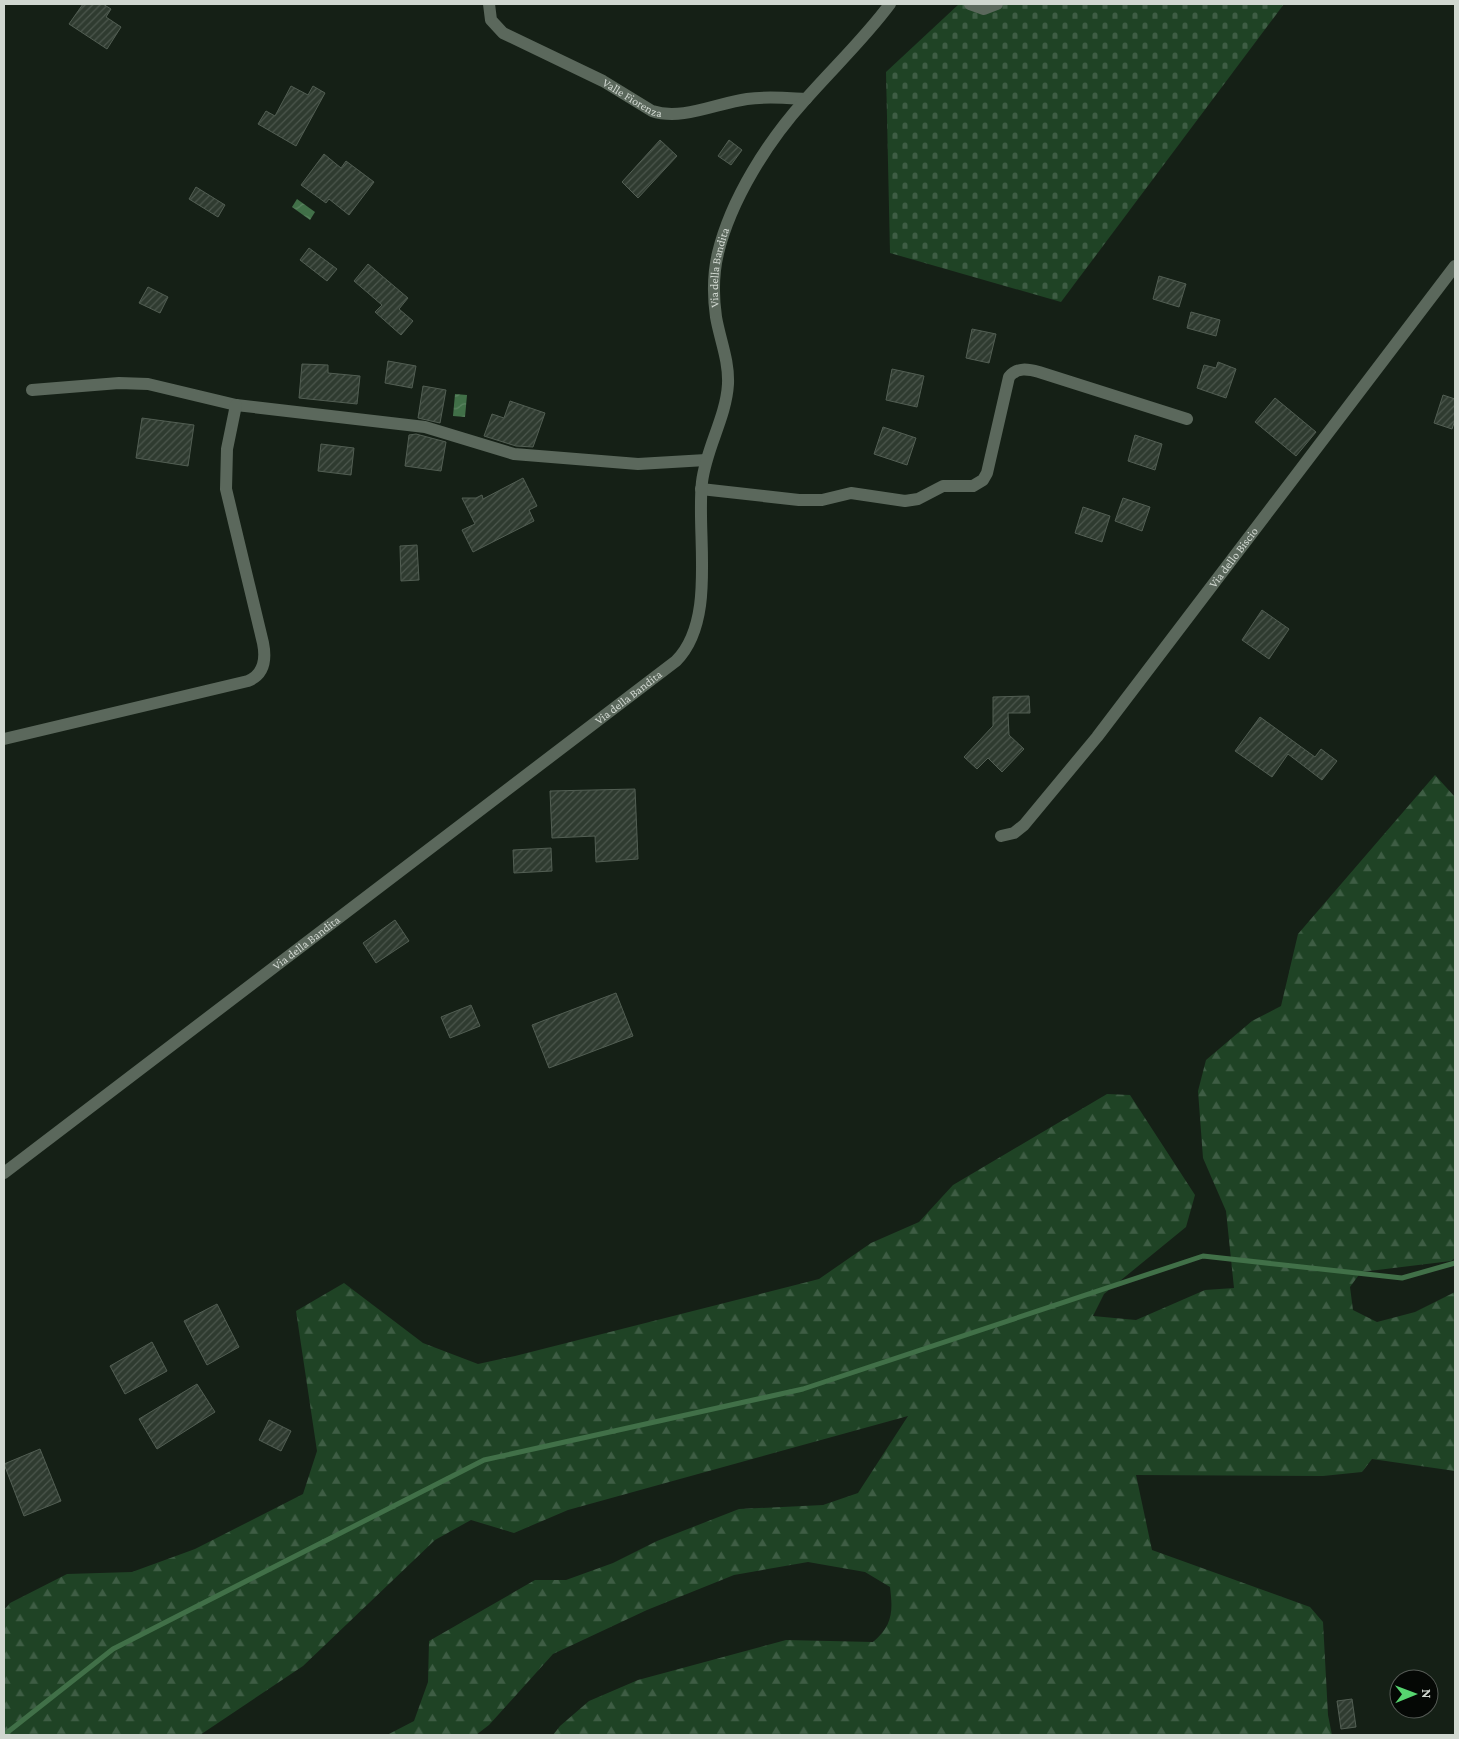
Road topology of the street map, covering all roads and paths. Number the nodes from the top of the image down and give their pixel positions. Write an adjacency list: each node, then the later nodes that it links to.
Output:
1 (489, 4): 5 (street, Valle Fiorenza)
2 (890, 4): 5 (street, Via della Bandita)
3 (970, 4): 4 (street)
4 (997, 4)
5 (806, 99): 10 (street, Via della Bandita)
6 (1455, 266): 13 (street, Via dello Biscio)
7 (32, 390): 8 (street)
8 (236, 405): 10 (street); 12 (street)
9 (1187, 419): 11 (street)
10 (706, 460): 11 (street, Via della Bandita)
11 (701, 489): 14 (street, Via della Bandita)
12 (4, 739)
13 (1001, 836)
14 (4, 1173)

